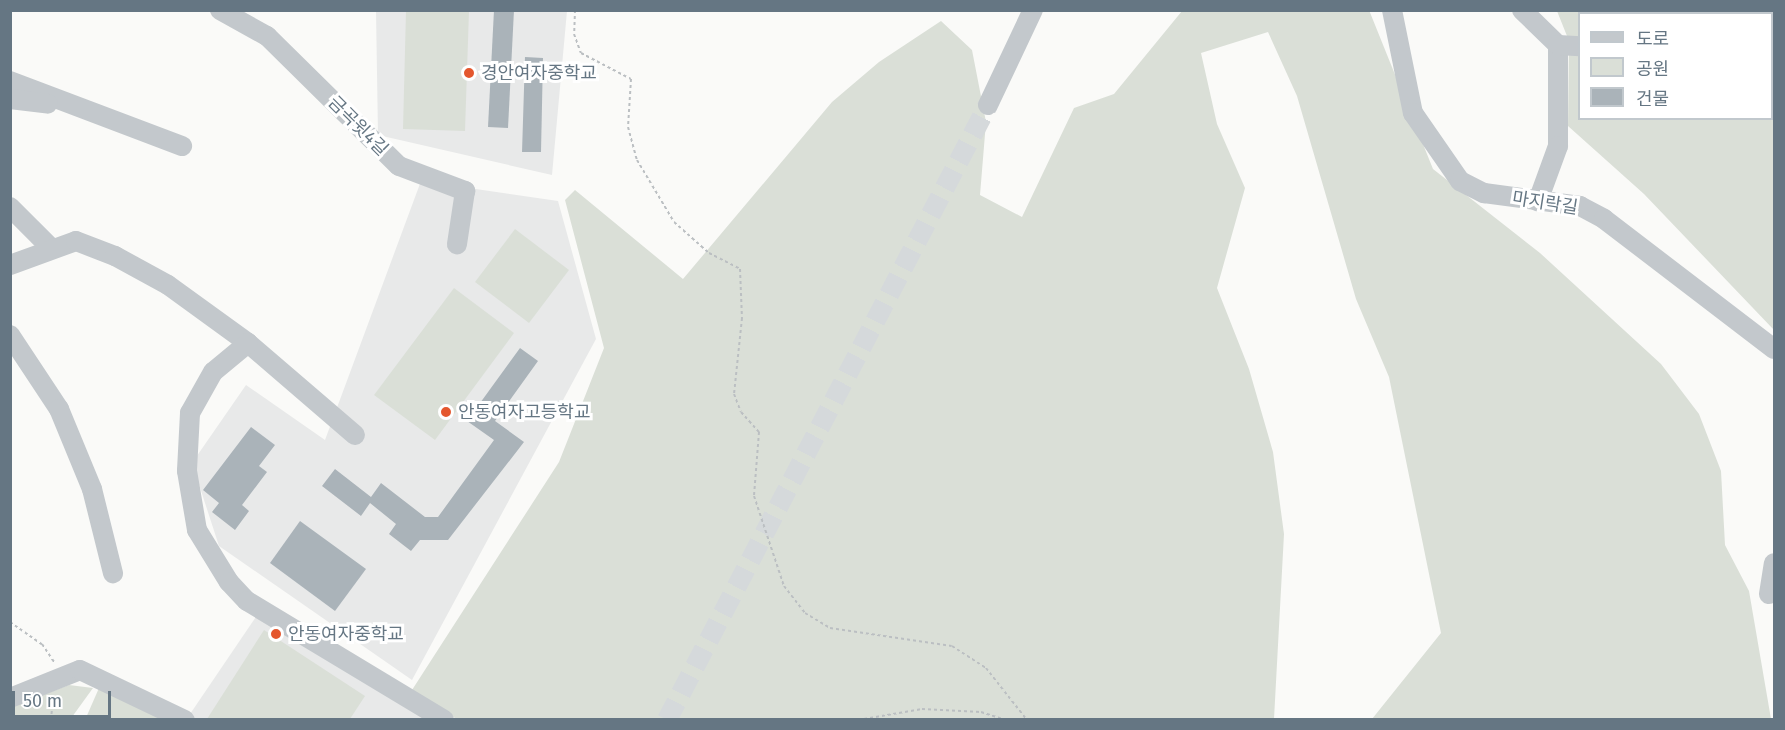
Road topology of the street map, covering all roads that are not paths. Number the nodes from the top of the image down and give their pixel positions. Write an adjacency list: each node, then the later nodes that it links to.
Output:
1 (220, 10): 14 (street, 금곡윗4길)
2 (1033, 10): 10 (street)
3 (1392, 10): 12 (street, 마지락길)
4 (1522, 10): 5 (street)
5 (1558, 45): 6 (street); 12 (street)
6 (1578, 46)
7 (10, 81): 9 (street)
8 (10, 99): 9 (street)
9 (59, 102): 11 (street)
10 (988, 105)
11 (182, 146)
12 (1538, 201): 19 (street, 마지락길)
13 (10, 207): 15 (street)
14 (457, 244)
15 (50, 247): 16 (street); 18 (street)
16 (10, 265)
17 (10, 335): 22 (street)
18 (248, 343): 20 (street); 26 (street)
19 (1774, 349)
20 (356, 435)
21 (1774, 563): 23 (street)
22 (113, 573)
23 (1769, 594)
24 (10, 698): 25 (street)
25 (185, 720)
26 (444, 720)

